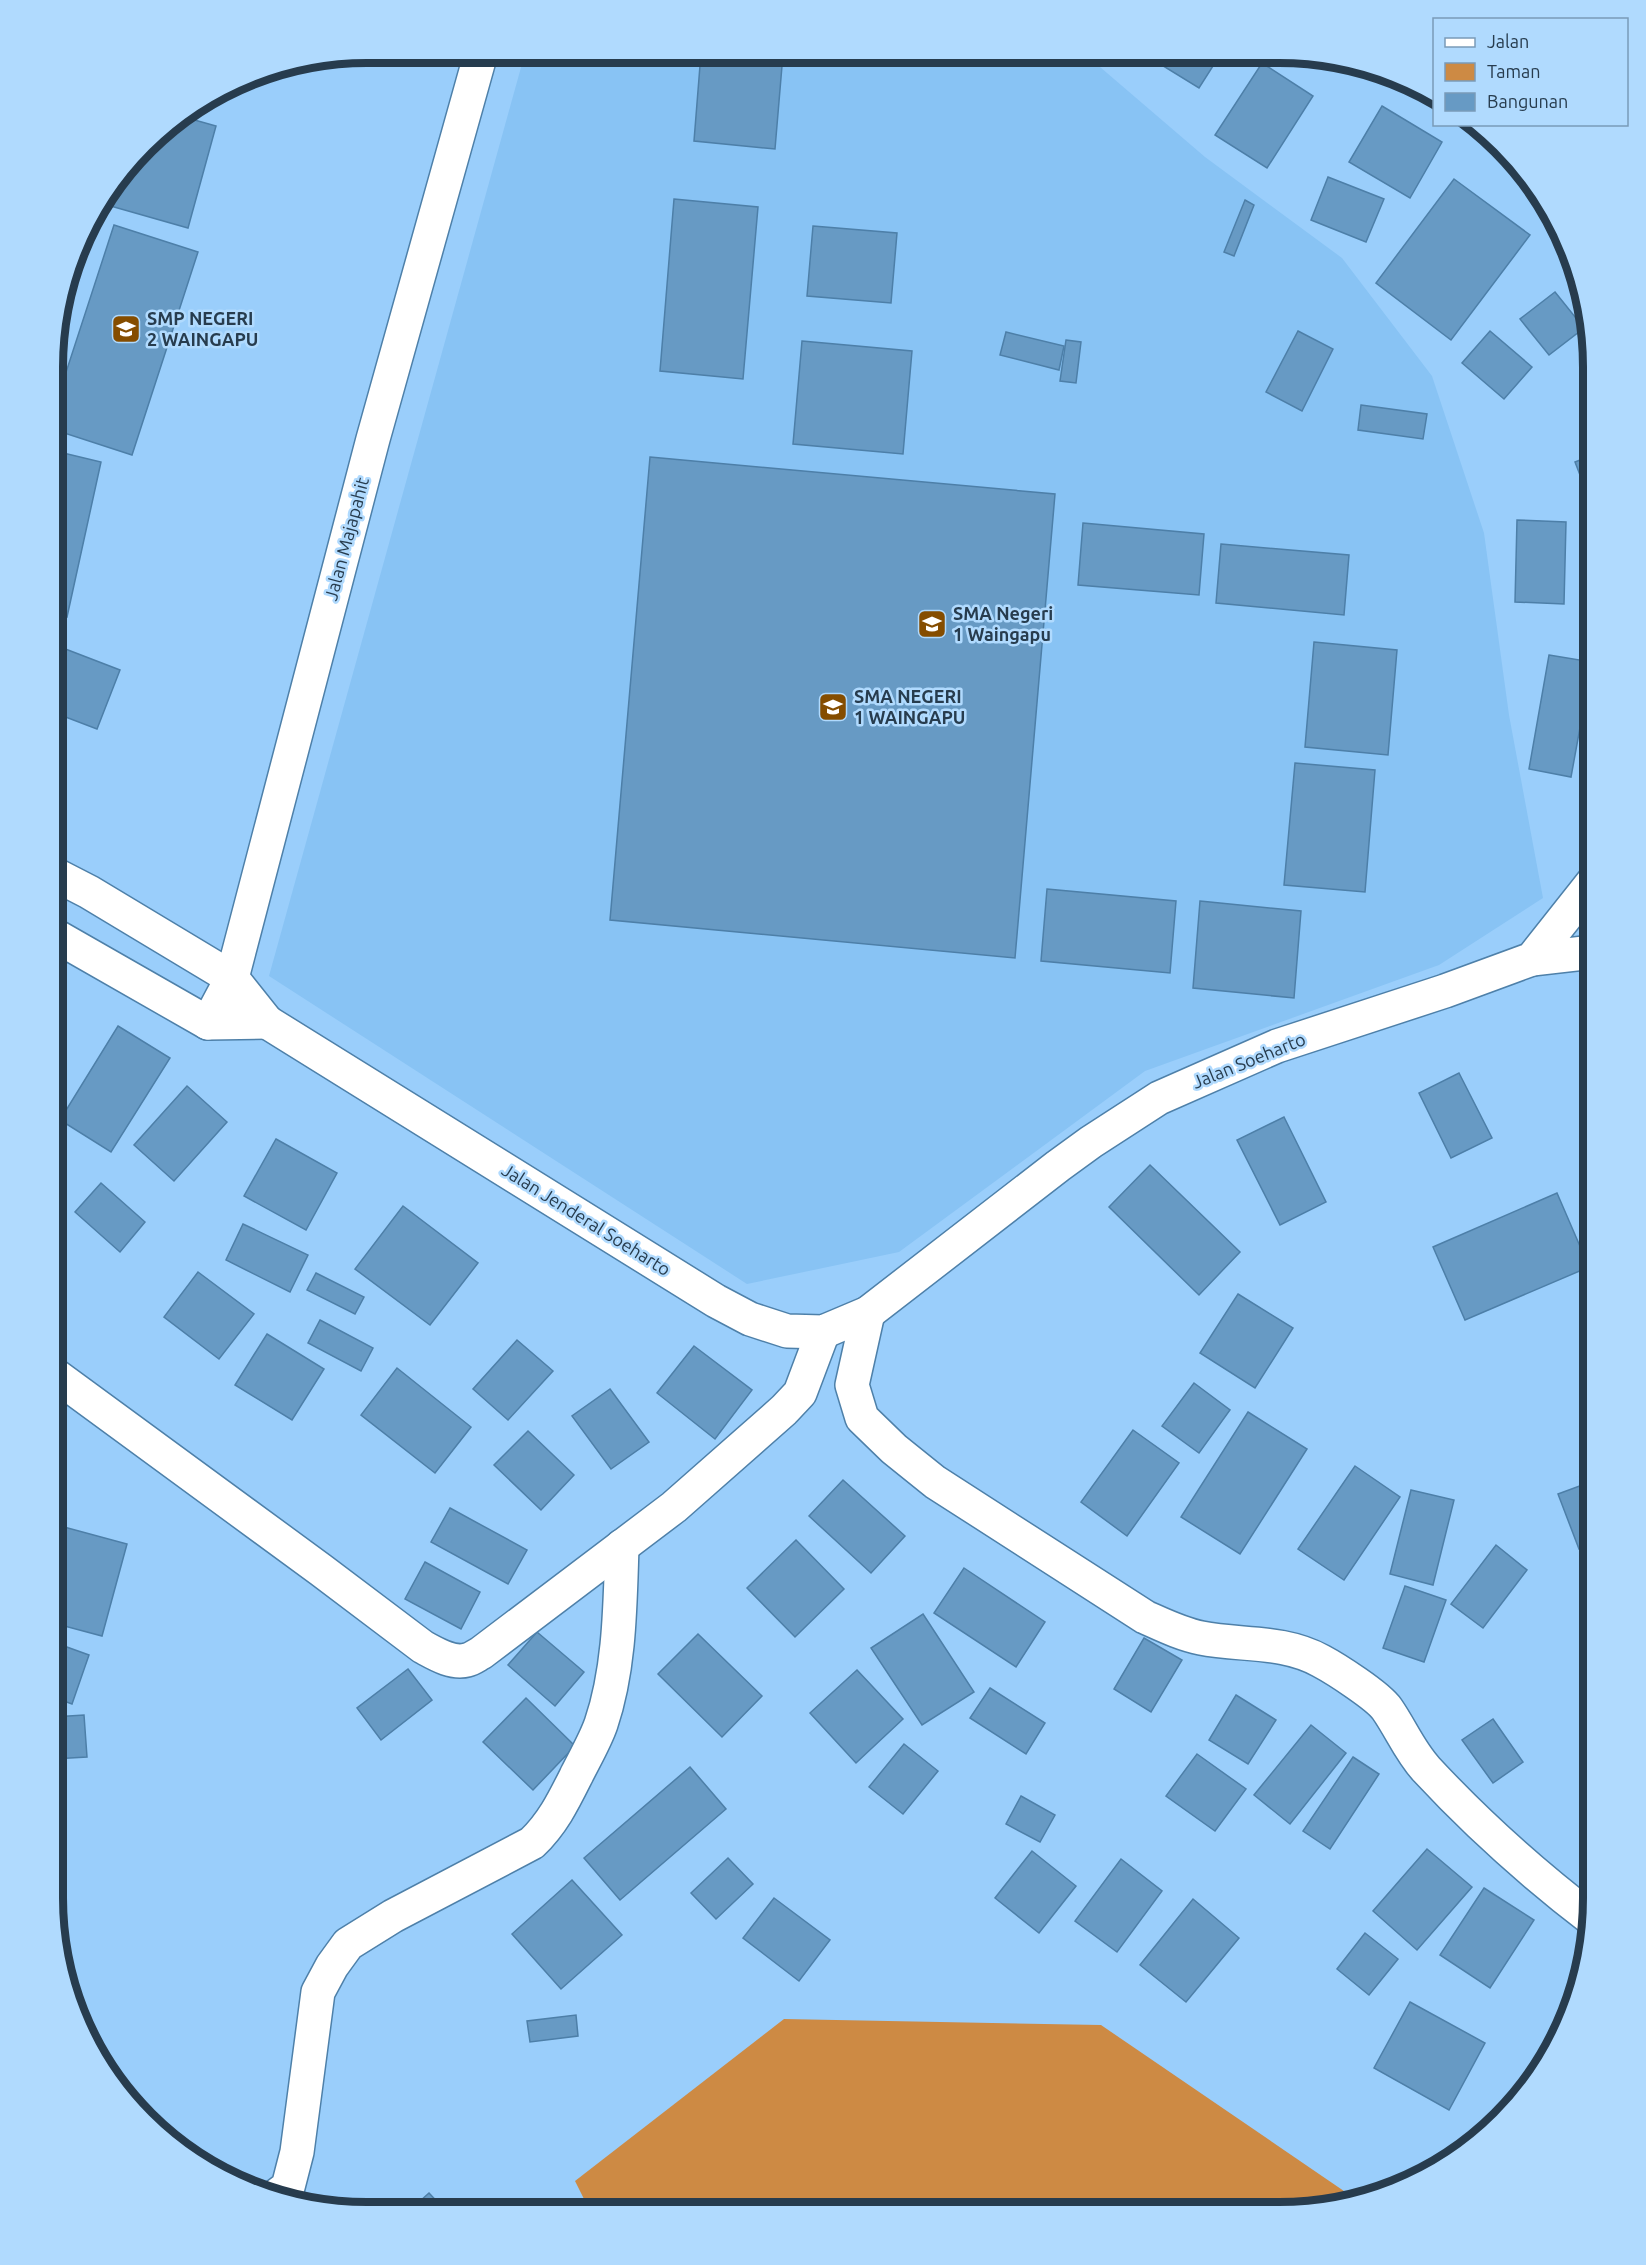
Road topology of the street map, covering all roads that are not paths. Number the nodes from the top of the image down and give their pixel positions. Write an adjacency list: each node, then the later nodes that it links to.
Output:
1 (478, 63): 7 (street, Jalan Majapahit)
2 (63, 879): 7 (street, Jalan Jenderal Soeharto)
3 (1583, 895): 6 (street)
4 (63, 940): 9 (street)
5 (1583, 953): 6 (street, Jalan Soeharto)
6 (1532, 959): 10 (street, Jalan Soeharto)
7 (232, 978): 8 (street, Jalan Jenderal Soeharto); 9 (street, Jalan Majapahit)
8 (267, 1022): 9 (street); 12 (street, Jalan Jenderal Soeharto)
9 (208, 1023)
10 (916, 1277): 11 (street, Jalan Jenderal Soeharto)
11 (868, 1312): 12 (street, Jalan Jenderal Soeharto); 15 (street)
12 (823, 1332): 14 (street)
13 (63, 1381): 14 (street)
14 (622, 1546): 16 (street)
15 (1582, 1912)
16 (290, 2192)

